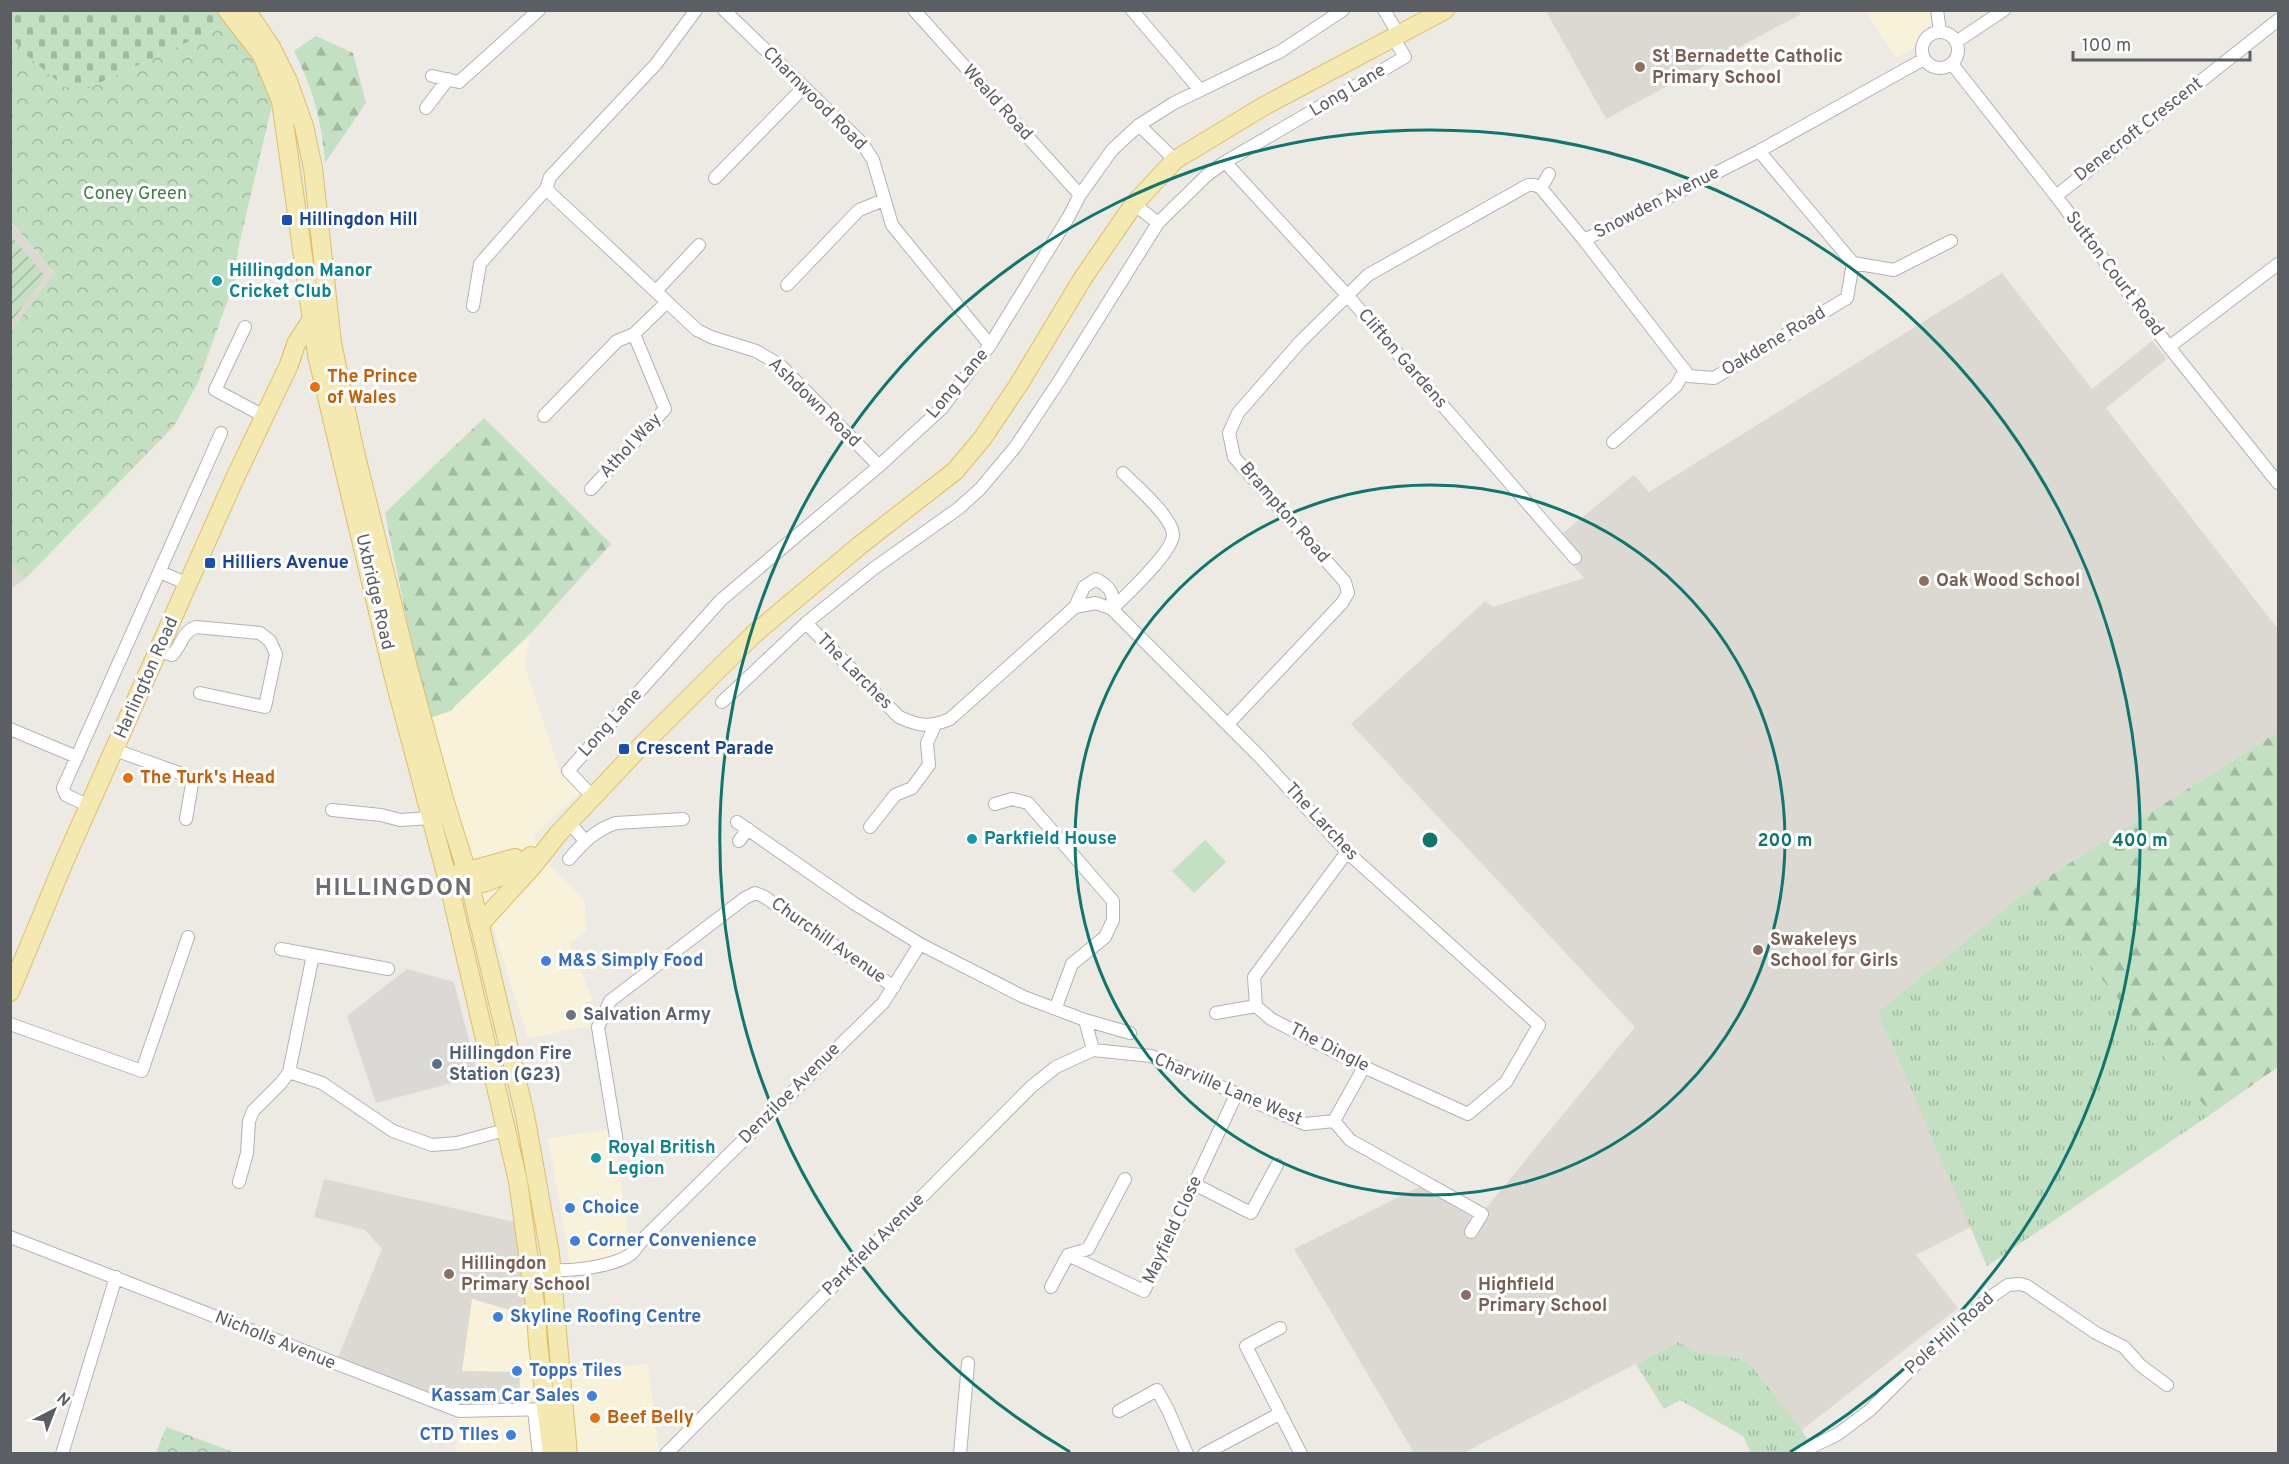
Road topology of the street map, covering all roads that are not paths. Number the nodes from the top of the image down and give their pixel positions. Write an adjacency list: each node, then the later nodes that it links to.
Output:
1 (227, 10): 47 (main road, Uxbridge Road)
2 (246, 10): 50 (main road, Uxbridge Road)
3 (539, 10): 20 (street)
4 (696, 10): 31 (street)
5 (724, 10): 21 (street, Charnwood Road)
6 (914, 10): 32 (street, Weald Road)
7 (1132, 10): 22 (street)
8 (1343, 10): 22 (street, Long Lane)
9 (1384, 10): 15 (street)
10 (1445, 10): 15 (main road, Long Lane)
11 (1937, 10): 14 (street)
12 (2004, 10): 16 (street)
13 (2278, 20): 33 (street, Denecroft Crescent)
14 (1940, 32): 16 (street); 17 (street)
15 (1396, 37): 26 (main road, Long Lane); 27 (street, Long Lane)
16 (1956, 42): 18 (street)
17 (1924, 59): 18 (street); 25 (street, Snowden Avenue)
18 (1952, 64): 33 (street, Sutton Court Road)
19 (432, 76): 20 (street)
20 (448, 79): 23 (street)
21 (804, 87): 29 (street); 34 (street, Charnwood Road)
22 (1200, 90): 24 (street, Long Lane)
23 (426, 108)
24 (1139, 124): 26 (street); 32 (street, Long Lane)
25 (1759, 151): 37 (street, Snowden Avenue); 40 (street)
26 (1175, 160): 35 (main road, Long Lane)
27 (1225, 162): 36 (street, Long Lane); 44 (street, Clifton Gardens)
28 (1549, 174): 30 (street)
29 (715, 178)
30 (1540, 188): 37 (street, Snowden Avenue); 44 (street)
31 (546, 189): 43 (street, Ashdown Road); 46 (street)
32 (1080, 195): 51 (street, Long Lane)
33 (2056, 196): 52 (street, Sutton Court Road)
34 (884, 200): 42 (street); 51 (street, Charnwood Road)
35 (1134, 204): 36 (street); 78 (main road, Long Lane)
36 (1158, 223): 69 (street, Long Lane)
37 (1584, 240): 55 (street)
38 (1950, 241): 40 (street)
39 (699, 245): 43 (street)
40 (1853, 263): 55 (street, Oakdene Road)
41 (2278, 264): 52 (street)
42 (787, 285)
43 (656, 291): 45 (street, Ashdown Road)
44 (1346, 294): 64 (street, Clifton Gardens); 73 (street, Brampton Road)
45 (666, 302): 49 (street); 60 (street, Ashdown Road)
46 (473, 306)
47 (312, 320): 53 (main road, Uxbridge Road); 54 (main road, Harlington Road)
48 (244, 327): 56 (street)
49 (634, 334): 57 (street); 63 (street, Athol Way)
50 (332, 343): 53 (main road); 91 (main road, Uxbridge Road)
51 (990, 345): 60 (street, Long Lane)
52 (2169, 347): 62 (street, Sutton Court Road)
53 (317, 355): 54 (main road); 82 (main road, Uxbridge Road)
54 (289, 365): 56 (main road, Harlington Road)
55 (1685, 370): 59 (street)
56 (264, 416): 66 (main road, Harlington Road)
57 (544, 416)
58 (221, 433): 65 (street)
59 (1613, 441)
60 (879, 466): 78 (street, Long Lane)
61 (1124, 473): 68 (street)
62 (2278, 483)
63 (591, 489)
64 (1575, 558)
65 (160, 572): 66 (street); 77 (street)
66 (188, 584): 70 (main road, Harlington Road)
67 (1076, 607): 68 (street); 68 (street, The Larches); 74 (street, The Larches)
68 (1112, 609): 73 (street, The Larches)
69 (806, 623): 72 (street, Long Lane); 74 (street, The Larches)
70 (160, 651): 71 (street); 76 (main road, Harlington Road)
71 (200, 693)
72 (722, 702)
73 (1228, 724): 89 (street, The Larches)
74 (935, 725): 85 (street)
75 (10, 729): 77 (street)
76 (115, 750): 80 (main road, Harlington Road); 83 (street)
77 (77, 757): 80 (street)
78 (594, 798): 86 (main road, Long Lane)
79 (995, 804): 102 (street)
80 (89, 806): 100 (main road, Harlington Road)
81 (332, 810): 82 (street)
82 (430, 818): 92 (main road, Uxbridge Road)
83 (186, 819)
84 (682, 819): 87 (street)
85 (870, 827)
86 (558, 833): 87 (street); 91 (main road, Long Lane); 93 (main road, Long Lane)
87 (585, 841): 90 (street)
88 (739, 841): 95 (street)
89 (1347, 852): 101 (street); 106 (street, The Larches)
90 (569, 859)
91 (469, 879): 92 (main road, Long Lane); 93 (main road, Uxbridge Road)
92 (448, 881): 113 (main road, Uxbridge Road)
93 (479, 925): 116 (main road, Uxbridge Road)
94 (188, 937): 105 (street)
95 (920, 944): 99 (street, Denziloe Avenue); 102 (street)
96 (280, 949): 97 (street)
97 (313, 955): 98 (street); 110 (street)
98 (388, 969)
99 (894, 987): 114 (street, Churchill Avenue); 125 (street, Denziloe Avenue)
100 (10, 992)
101 (1256, 1006): 103 (street); 109 (street, The Dingle)
102 (1056, 1007): 104 (street)
103 (1216, 1013)
104 (1085, 1020): 107 (street); 108 (street)
105 (10, 1024)
106 (1539, 1025): 109 (street, The Dingle)
107 (1130, 1033)
108 (1093, 1050): 111 (street, Charville Lane West); 138 (street, Parkfield Avenue)
109 (1364, 1067): 112 (street)
110 (289, 1072): 113 (street); 119 (street)
111 (1237, 1093): 112 (street, Charville Lane West); 120 (street, Mayfield Close)
112 (1334, 1121): 121 (street)
113 (505, 1130): 118 (main road, Uxbridge Road)
114 (617, 1143)
115 (1277, 1165): 120 (street)
116 (536, 1171): 118 (street); 125 (main road, Uxbridge Road)
117 (1125, 1179): 123 (street)
118 (518, 1181): 124 (main road, Uxbridge Road)
119 (239, 1182)
120 (1194, 1184): 123 (street, Mayfield Close)
121 (1472, 1232)
122 (10, 1237): 126 (street, Nicholls Avenue)
123 (1068, 1255): 127 (street)
124 (530, 1265): 125 (street); 131 (main road, Uxbridge Road)
125 (551, 1270): 137 (main road, Uxbridge Road)
126 (116, 1277): 131 (street, Nicholls Avenue); 134 (street)
127 (1051, 1287)
128 (1280, 1328): 133 (street)
129 (968, 1363): 139 (street)
130 (2167, 1385): 143 (street, Pole Hill Road)
131 (540, 1409): 135 (street); 136 (main road, Uxbridge Road)
132 (1119, 1411): 140 (street)
133 (1280, 1414): 141 (street); 142 (street)
134 (62, 1454)
135 (539, 1454)
136 (552, 1454)
137 (568, 1454)
138 (666, 1454)
139 (960, 1454)
140 (1187, 1454)
141 (1204, 1454)
142 (1301, 1454)
143 (1797, 1454)

